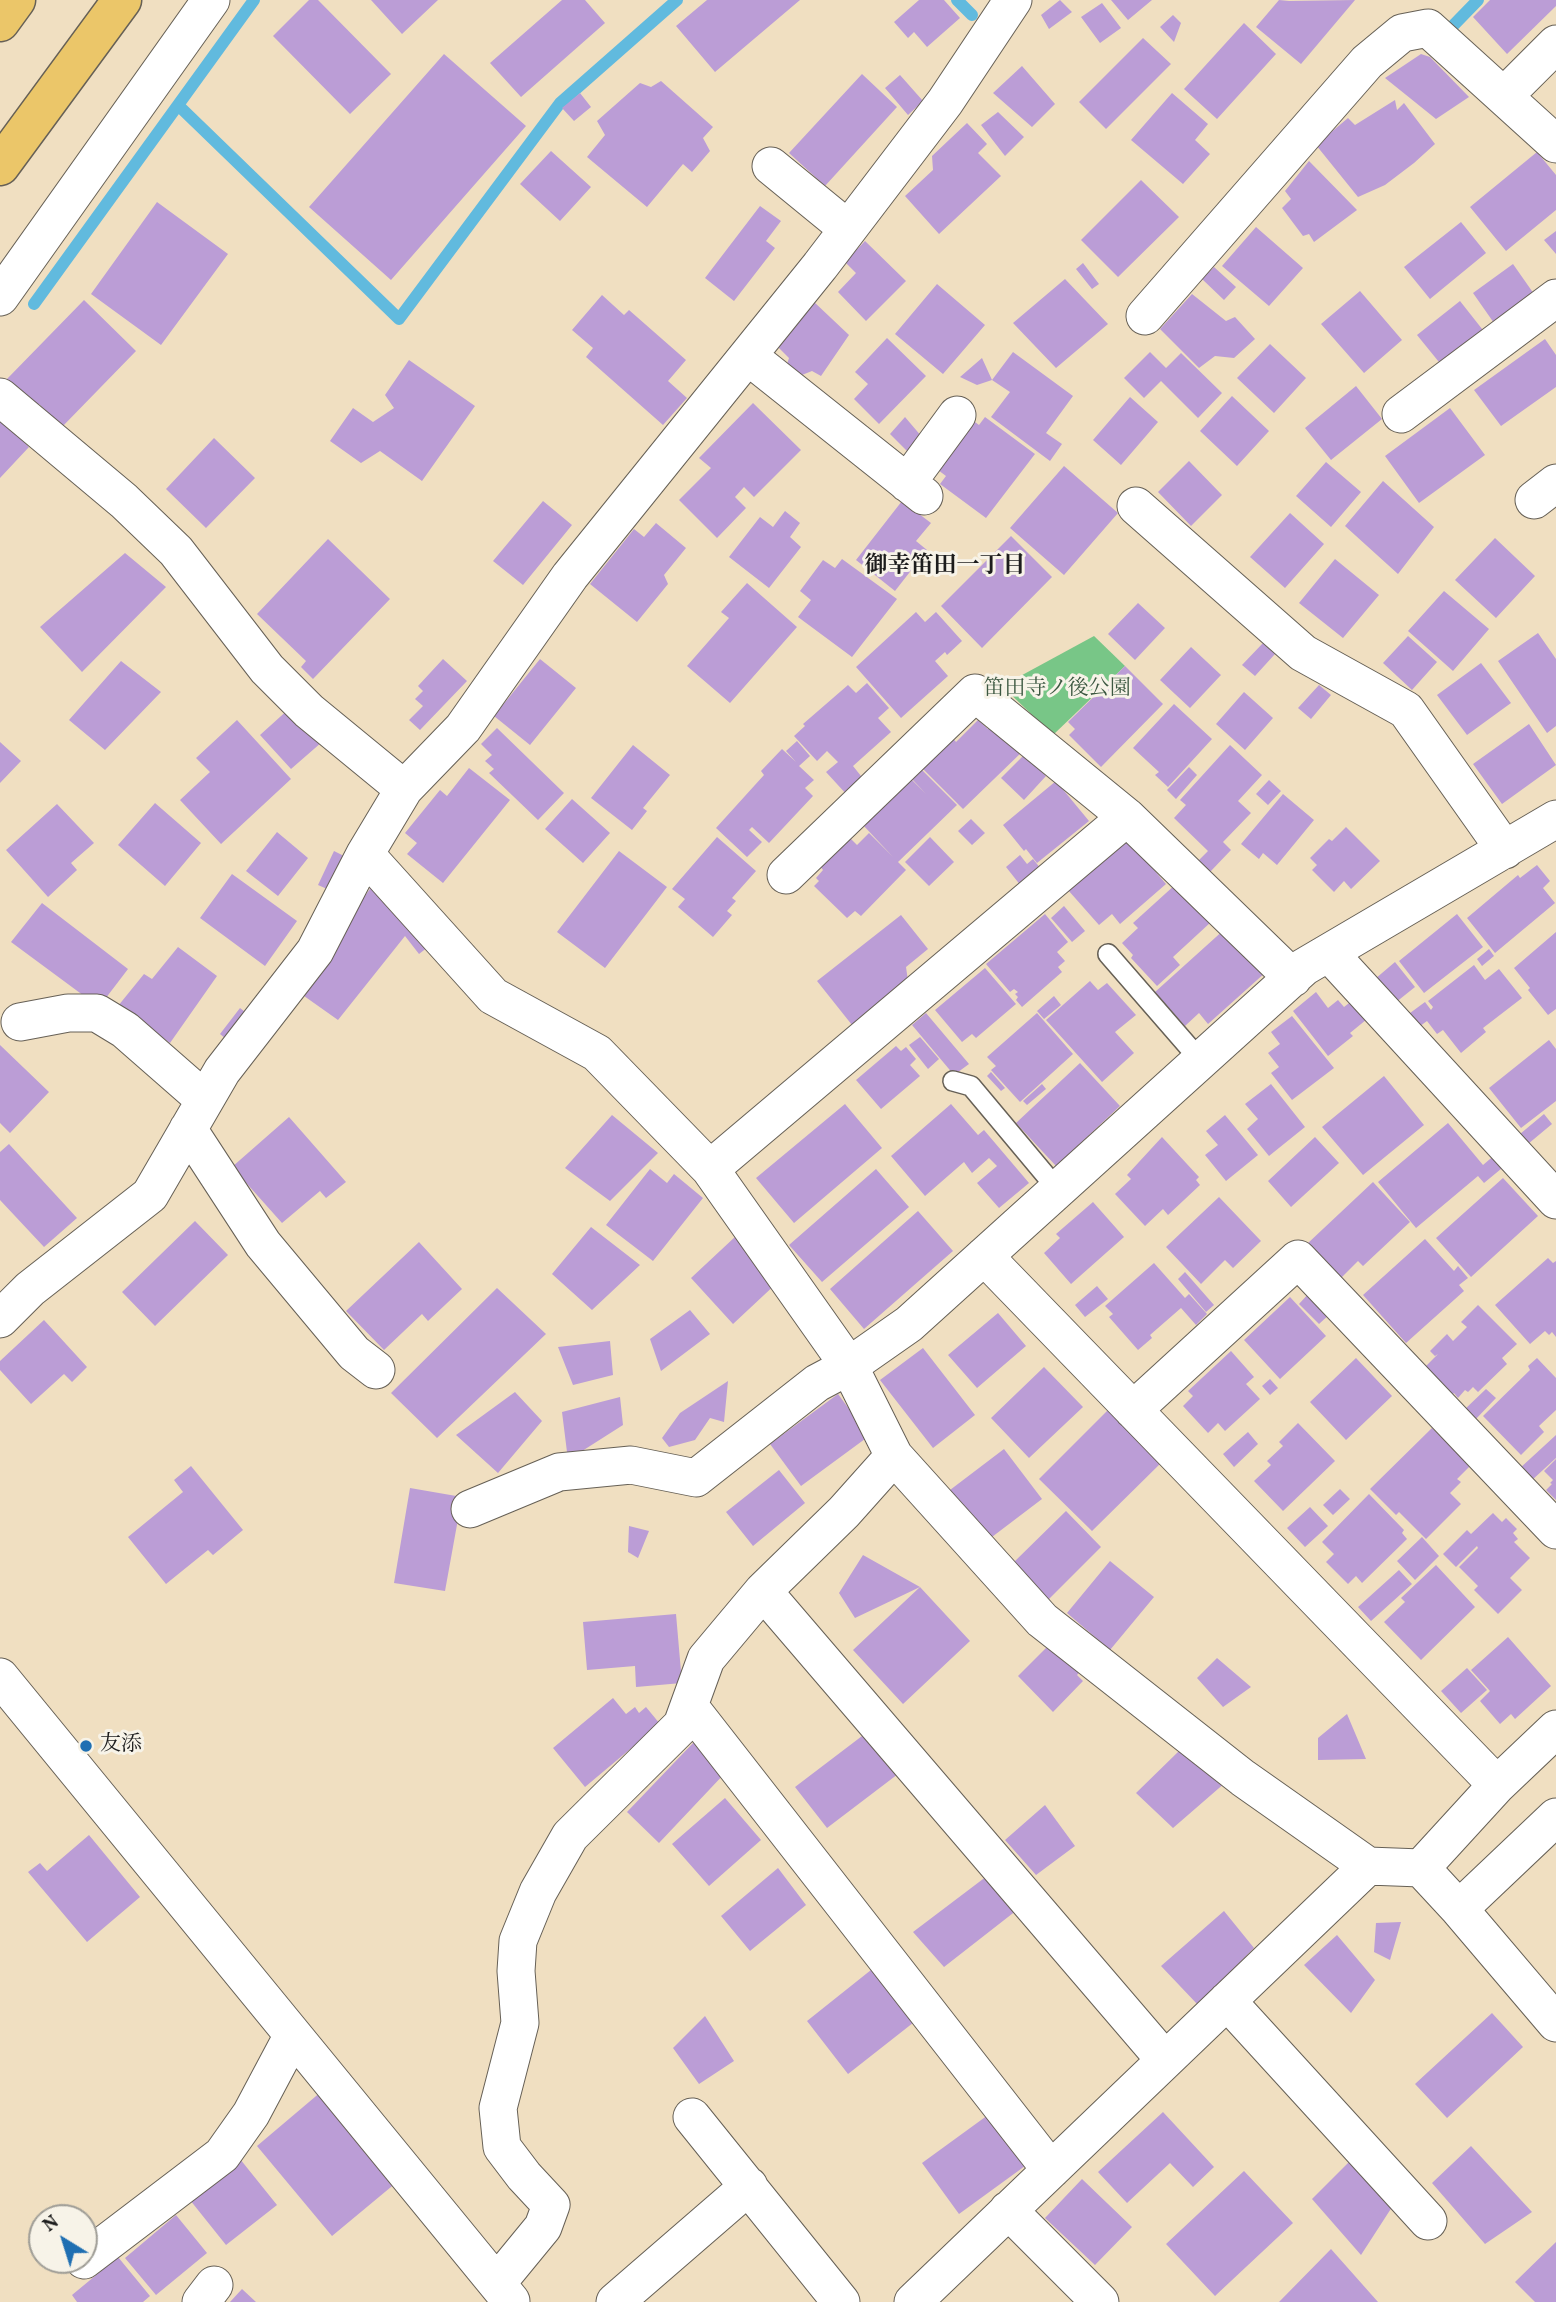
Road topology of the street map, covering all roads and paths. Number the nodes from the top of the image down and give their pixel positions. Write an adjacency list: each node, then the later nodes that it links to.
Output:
1 (16, 0): 5 (highway)
2 (122, 0): 9 (highway)
3 (211, 0): 12 (street)
4 (1013, 0): 11 (street)
5 (0, 22)
6 (1556, 44): 7 (street)
7 (1503, 96): 8 (street); 14 (street)
8 (1556, 144)
9 (0, 166)
10 (771, 166): 11 (street)
11 (848, 229): 15 (street)
12 (0, 297)
13 (1556, 298): 18 (street)
14 (1145, 316)
15 (748, 356): 19 (street); 22 (street)
16 (0, 397): 21 (street)
17 (0, 404): 21 (street)
18 (1401, 414)
19 (957, 415)
20 (1136, 506): 25 (street)
21 (309, 712): 22 (street)
22 (404, 789): 26 (street)
23 (1127, 817): 27 (street); 30 (street); 35 (street)
24 (1554, 824): 25 (street)
25 (1505, 849): 28 (street)
26 (365, 854): 34 (street); 35 (street)
27 (786, 875)
28 (1329, 953): 30 (street); 37 (street)
29 (1108, 954): 32 (lane)
30 (1293, 978): 32 (street)
31 (20, 1022): 34 (street)
32 (1201, 1061): 36 (street)
33 (953, 1081): 36 (lane)
34 (196, 1115): 39 (street); 41 (street)
35 (710, 1169): 40 (street)
36 (1058, 1190): 38 (street)
37 (1556, 1200)
38 (984, 1256): 40 (street); 42 (street)
39 (0, 1319)
40 (849, 1366): 43 (street); 44 (street)
41 (376, 1370)
42 (1133, 1410): 45 (street); 50 (street)
43 (894, 1456): 46 (street); 52 (street)
44 (470, 1510)
45 (1556, 1530)
46 (763, 1591): 48 (street); 58 (street)
47 (0, 1678): 57 (street)
48 (689, 1706): 60 (street); 65 (street)
49 (1556, 1729): 50 (street)
50 (1497, 1786): 53 (street)
51 (1556, 1817): 54 (street)
52 (1368, 1866): 53 (street); 55 (street)
53 (1421, 1868): 54 (street)
54 (1459, 1909): 56 (street)
55 (1227, 2001): 58 (street); 63 (street)
56 (1556, 2023)
57 (293, 2035): 64 (street); 65 (street)
58 (1166, 2060): 60 (street)
59 (692, 2117): 61 (street)
60 (1051, 2170): 62 (street)
61 (749, 2186): 66 (street); 67 (street)
62 (1008, 2210): 68 (street); 69 (street)
63 (1428, 2221)
64 (98, 2249)
65 (504, 2293)
66 (615, 2302)
67 (841, 2302)
68 (913, 2302)
69 (1100, 2302)

